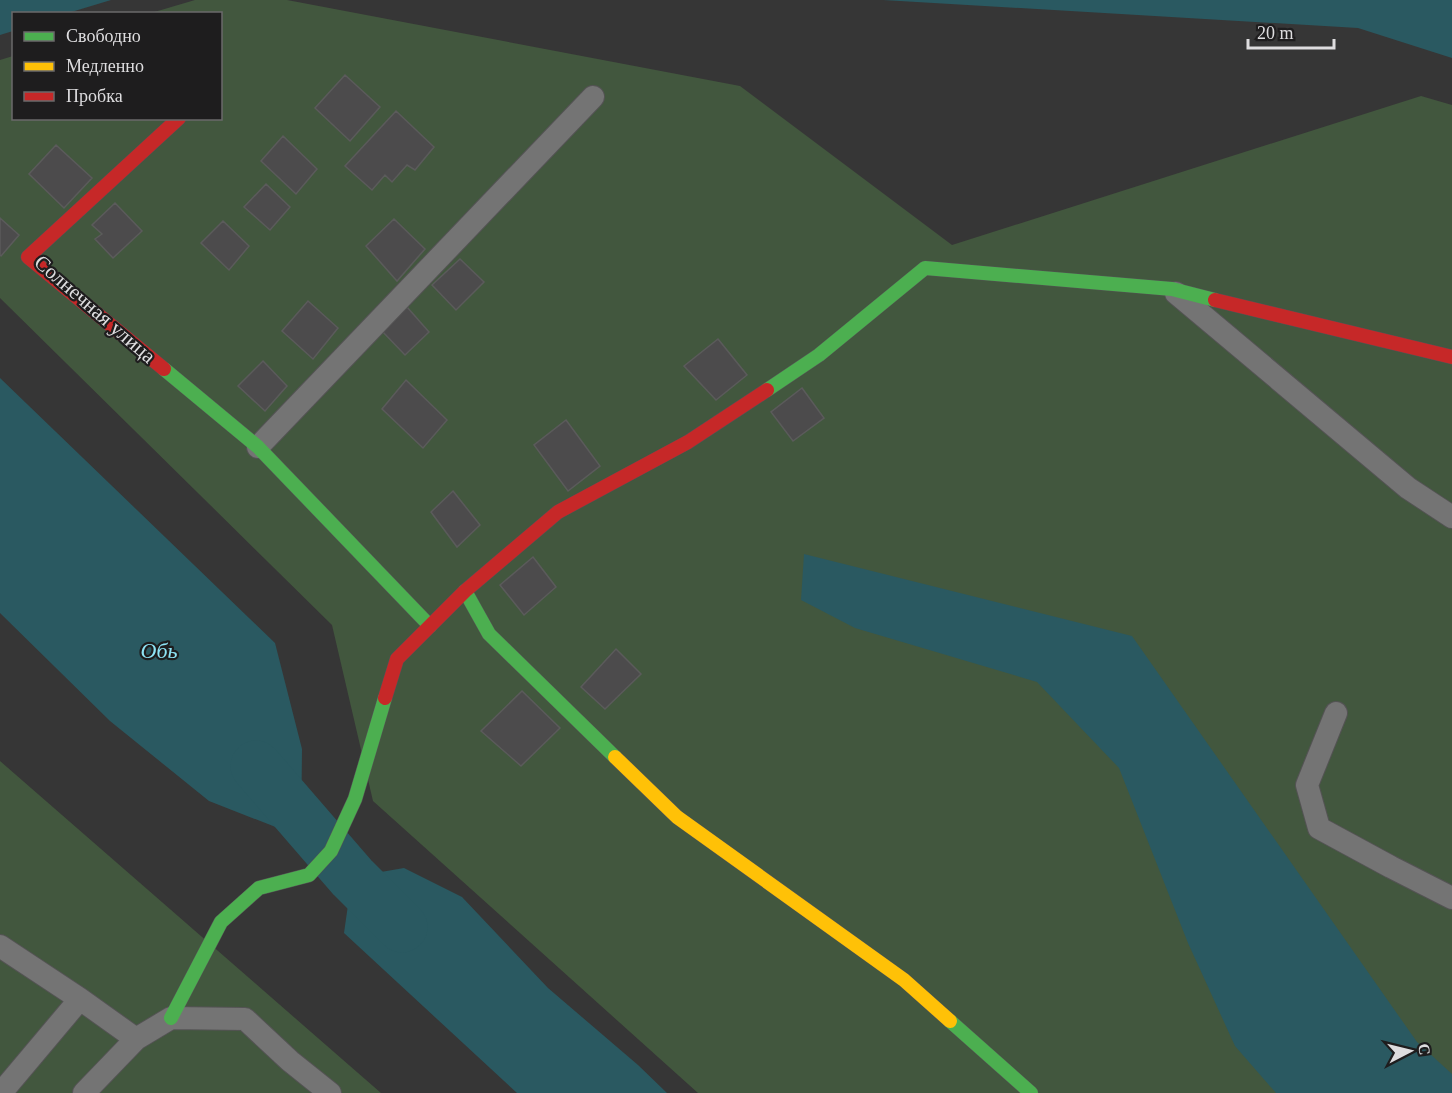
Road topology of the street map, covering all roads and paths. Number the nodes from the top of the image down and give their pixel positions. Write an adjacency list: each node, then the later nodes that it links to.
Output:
1 (593, 97): 5 (street)
2 (177, 120): 5 (street, Солнечная улица)
3 (1172, 289): 4 (street); 6 (street); 7 (street)
4 (1452, 357)
5 (258, 447): 8 (street, Солнечная улица)
6 (1452, 517)
7 (465, 591): 8 (street); 18 (street)
8 (430, 626): 13 (street)
9 (1336, 713): 10 (street)
10 (1452, 898)
11 (0, 946): 12 (street)
12 (80, 999): 14 (street); 15 (street)
13 (171, 1018): 14 (street); 17 (street)
14 (136, 1039): 16 (street)
15 (1, 1093)
16 (85, 1093)
17 (330, 1093)
18 (1031, 1093)

